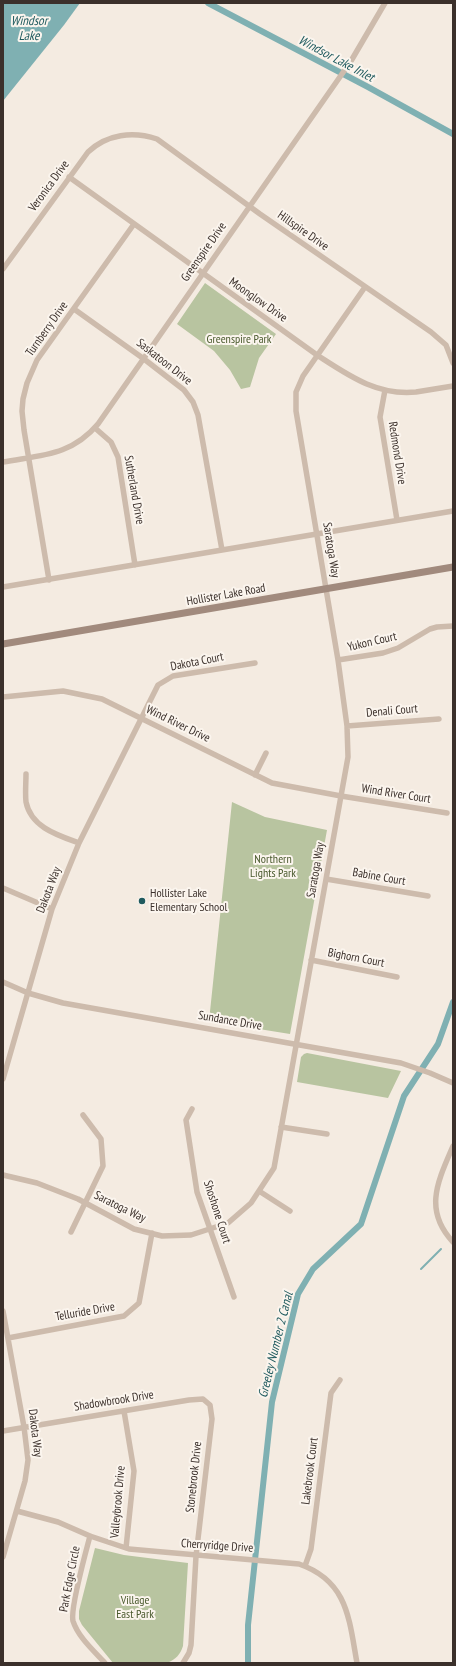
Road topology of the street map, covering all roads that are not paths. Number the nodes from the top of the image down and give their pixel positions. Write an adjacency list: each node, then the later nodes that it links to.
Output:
1 (385, 3): 4 (street, Greenspire Drive)
2 (128, 134): 3 (street, Veronica Drive); 4 (street, Hillspire Drive)
3 (69, 177): 5 (street, Moonglow Drive); 6 (street, Veronica Drive)
4 (250, 207): 7 (street, Greenspire Drive); 8 (street, Hillspire Drive)
5 (134, 224): 7 (street, Moonglow Drive); 9 (street, Turnberry Drive)
6 (3, 269)
7 (202, 273): 10 (street, Moonglow Drive); 11 (street, Greenspire Drive)
8 (365, 287): 10 (street, Saratoga Way); 12 (street, Hillspire Drive)
9 (74, 308): 11 (street, Saskatoon Drive); 16 (street, Turnberry Drive)
10 (317, 355): 14 (street, Moonglow Drive); 20 (street, Saratoga Way)
11 (144, 359): 15 (street, Greenspire Drive); 21 (street, Saskatoon Drive)
12 (453, 363)
13 (453, 386): 14 (street, Moonglow Drive)
14 (385, 390): 19 (street, Redmond Drive)
15 (94, 428): 16 (street, Greenspire Drive); 22 (street, Sutherland Drive)
16 (28, 457): 17 (street, Greenspire Drive); 24 (street, Turnberry Drive)
17 (3, 462)
18 (453, 511): 19 (street)
19 (397, 520): 20 (street)
20 (317, 534): 21 (street); 26 (street, Saratoga Way)
21 (222, 550): 22 (street)
22 (135, 565): 24 (street)
23 (453, 567): 26 (street, Hollister Lake Road)
24 (49, 580): 25 (street)
25 (3, 587)
26 (326, 589): 28 (street, Hollister Lake Road); 29 (street, Saratoga Way)
27 (453, 626): 29 (street, Yukon Court)
28 (3, 644)
29 (338, 660): 34 (street, Saratoga Way)
30 (255, 662): 32 (street, Dakota Court)
31 (3, 697): 32 (street, Wind River Drive)
32 (140, 718): 37 (street, Wind River Drive); 40 (street, Dakota Way)
33 (439, 719): 34 (street, Denali Court)
34 (347, 726): 38 (street, Saratoga Way)
35 (266, 753): 37 (street)
36 (26, 774): 40 (street)
37 (255, 774): 38 (street, Wind River Drive)
38 (341, 796): 39 (street, Wind River Court); 41 (street, Saratoga Way)
39 (447, 813)
40 (79, 843): 44 (street, Dakota Way)
41 (326, 879): 43 (street, Babine Court); 45 (street, Saratoga Way)
42 (3, 888): 44 (street)
43 (428, 896)
44 (52, 909): 48 (street, Dakota Way)
45 (311, 960): 46 (street, Bighorn Court); 49 (street, Saratoga Way)
46 (398, 977)
47 (3, 982): 48 (street, Sundance Drive)
48 (28, 993): 49 (street, Sundance Drive); 50 (street, Dakota Way)
49 (296, 1044): 51 (street, Sundance Drive); 54 (street, Saratoga Way)
50 (3, 1079)
51 (453, 1083)
52 (192, 1109): 61 (street, Shoshone Court)
53 (83, 1115): 59 (street)
54 (281, 1127): 55 (street); 58 (street, Saratoga Way)
55 (327, 1134)
56 (453, 1146): 64 (street)
57 (3, 1175): 59 (street, Saratoga Way)
58 (259, 1190): 60 (street); 61 (street, Saratoga Way)
59 (86, 1203): 62 (street); 63 (street, Saratoga Way)
60 (290, 1210)
61 (211, 1229): 63 (street, Saratoga Way); 65 (street, Shoshone Court)
62 (71, 1232)
63 (152, 1233): 67 (street, Telluride Drive)
64 (453, 1242)
65 (234, 1297)
66 (3, 1311): 67 (street, Dakota Way)
67 (8, 1338): 71 (street, Dakota Way)
68 (340, 1380): 78 (street, Lakebrook Court)
69 (207, 1401): 70 (street, Shadowbrook Drive); 76 (street, Stonebrook Drive)
70 (124, 1411): 71 (street, Shadowbrook Drive); 75 (street, Valleybrook Drive)
71 (24, 1427): 72 (street, Shadowbrook Drive); 73 (street, Dakota Way)
72 (3, 1431)
73 (17, 1512): 74 (street, Cherryridge Drive); 77 (street, Dakota Way)
74 (90, 1536): 75 (street, Cherryridge Drive); 79 (street, Park Edge Circle)
75 (126, 1548): 76 (street, Cherryridge Drive)
76 (196, 1556): 78 (street, Cherryridge Drive); 80 (street)
77 (3, 1557)
78 (305, 1566): 81 (street, Cherryridge Drive)
79 (104, 1663)
80 (183, 1663)
81 (357, 1663)

